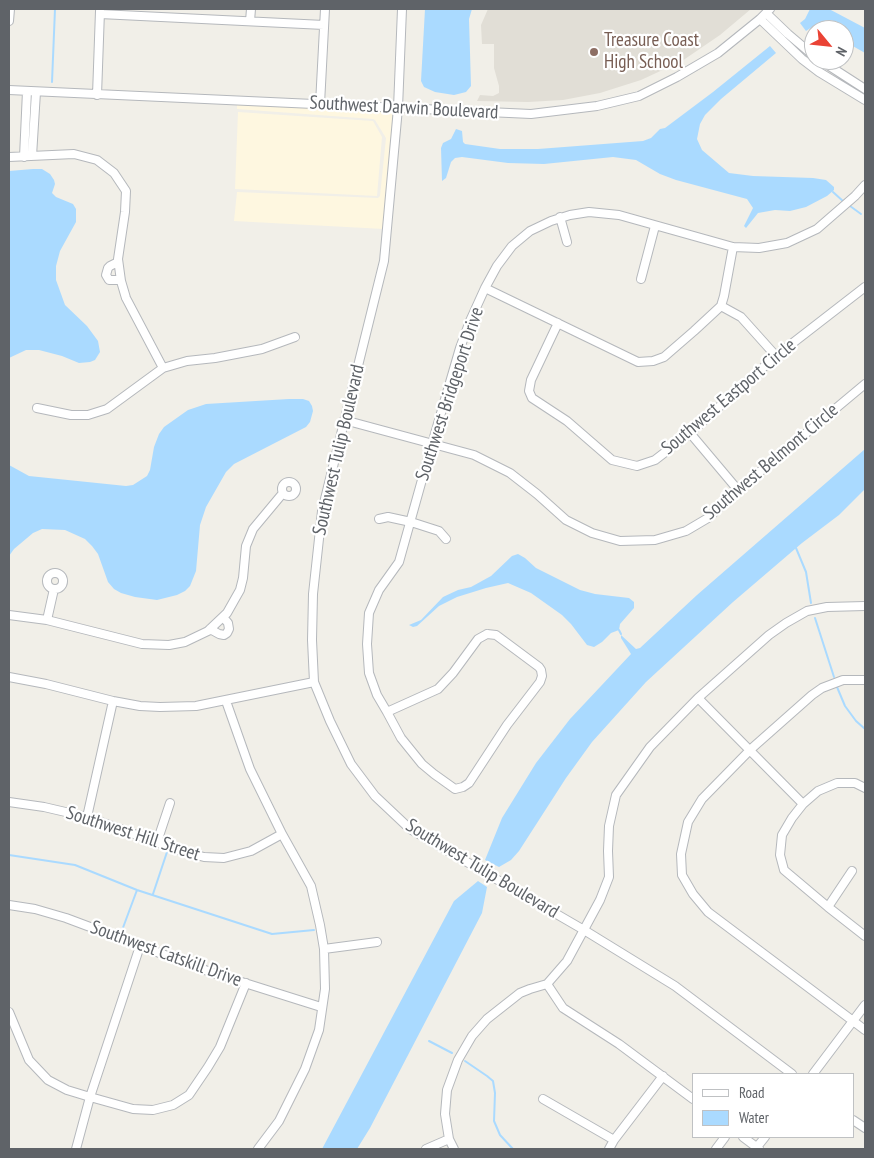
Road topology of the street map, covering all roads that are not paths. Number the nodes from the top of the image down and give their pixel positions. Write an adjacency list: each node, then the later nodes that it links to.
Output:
1 (10, 9): 10 (street)
2 (175, 9): 8 (street)
3 (251, 9): 11 (street)
4 (325, 9): 12 (street)
5 (402, 9): 22 (street, Southwest Tulip Boulevard)
6 (100, 11): 8 (street); 19 (street)
7 (768, 11): 9 (street, Southwest Darwin Boulevard); 13 (street)
8 (174, 18): 11 (street)
9 (760, 19): 20 (street); 22 (street, Southwest Darwin Boulevard)
10 (9, 21)
11 (250, 21): 12 (street)
12 (324, 25): 21 (street)
13 (804, 48)
14 (836, 70): 15 (street)
15 (865, 88)
16 (9, 90): 17 (street, Southwest Darwin Boulevard)
17 (28, 91): 18 (street, Southwest Darwin Boulevard); 23 (street)
18 (36, 92): 19 (street, Southwest Darwin Boulevard); 23 (street)
19 (97, 95): 21 (street, Southwest Darwin Boulevard)
20 (865, 100)
21 (320, 104): 22 (street, Southwest Darwin Boulevard)
22 (398, 108): 43 (street, Southwest Tulip Boulevard)
23 (30, 129): 25 (street)
24 (9, 157): 25 (street)
25 (28, 157): 31 (street)
26 (865, 185): 30 (street, Southwest Bridgeport Drive)
27 (560, 217): 28 (street, Southwest Bridgeport Drive); 29 (street); 35 (street, Southwest Bridgeport Drive)
28 (655, 226): 30 (street, Southwest Bridgeport Drive); 32 (street)
29 (568, 242)
30 (733, 247): 36 (street)
31 (118, 262): 33 (street); 33 (street)
32 (641, 279)
33 (120, 280): 40 (street)
34 (865, 287): 39 (street, Southwest Eastport Circle)
35 (485, 288): 37 (street); 45 (street, Southwest Bridgeport Drive)
36 (721, 306): 37 (street); 39 (street)
37 (558, 324): 44 (street, Southwest Eastport Circle)
38 (294, 337): 40 (street)
39 (776, 356): 44 (street, Southwest Eastport Circle)
40 (163, 368): 42 (street)
41 (865, 384): 46 (street, Southwest Belmont Circle)
42 (37, 408)
43 (344, 420): 45 (street, Southwest Belmont Circle); 59 (street, Southwest Tulip Boulevard)
44 (690, 434): 46 (street)
45 (432, 444): 46 (street, Southwest Belmont Circle); 49 (street, Southwest Bridgeport Drive)
46 (738, 490)
47 (284, 493): 54 (street)
48 (378, 518): 49 (street)
49 (411, 522): 50 (street); 63 (street, Southwest Bridgeport Drive)
50 (446, 539)
51 (54, 589): 55 (street)
52 (865, 606): 60 (street)
53 (9, 615): 55 (street)
54 (223, 617): 56 (street); 56 (street)
55 (47, 620): 56 (street)
56 (210, 629)
57 (9, 677): 62 (street)
58 (865, 680): 64 (street)
59 (314, 682): 61 (street); 75 (street, Southwest Tulip Boulevard)
60 (698, 698): 64 (street); 75 (street)
61 (226, 701): 62 (street); 70 (street)
62 (113, 702): 69 (street)
63 (387, 712): 63 (street, Southwest Bridgeport Drive)
64 (751, 750): 68 (street); 85 (street)
65 (865, 788): 68 (street)
66 (9, 802): 69 (street, Southwest Hill Street)
67 (170, 803): 71 (street)
68 (803, 804): 74 (street)
69 (87, 817): 71 (street, Southwest Hill Street)
70 (282, 834): 71 (street, Southwest Hill Street); 79 (street)
71 (157, 842)
72 (852, 871): 74 (street)
73 (9, 905): 78 (street, Southwest Catskill Drive)
74 (828, 906): 76 (street)
75 (584, 930): 81 (street); 87 (street, Southwest Tulip Boulevard)
76 (865, 936)
77 (377, 942): 79 (street)
78 (140, 946): 80 (street, Southwest Catskill Drive); 90 (street)
79 (324, 950): 83 (street)
80 (246, 983): 83 (street, Southwest Catskill Drive); 90 (street)
81 (547, 984): 89 (street); 97 (street)
82 (865, 1005): 85 (street)
83 (322, 1008): 101 (street)
84 (9, 1012): 90 (street)
85 (853, 1021): 86 (street); 88 (street)
86 (865, 1030)
87 (791, 1073)
88 (814, 1073)
89 (663, 1076): 91 (street); 98 (street)
90 (90, 1097): 100 (street)
91 (692, 1097)
92 (543, 1099): 98 (street)
93 (854, 1121): 94 (street)
94 (865, 1128)
95 (724, 1138): 105 (street)
96 (744, 1138): 99 (street)
97 (449, 1139): 102 (street); 103 (street)
98 (614, 1140): 104 (street)
99 (758, 1148)
100 (76, 1149)
101 (258, 1149)
102 (426, 1149)
103 (454, 1149)
104 (609, 1149)
105 (716, 1149)

